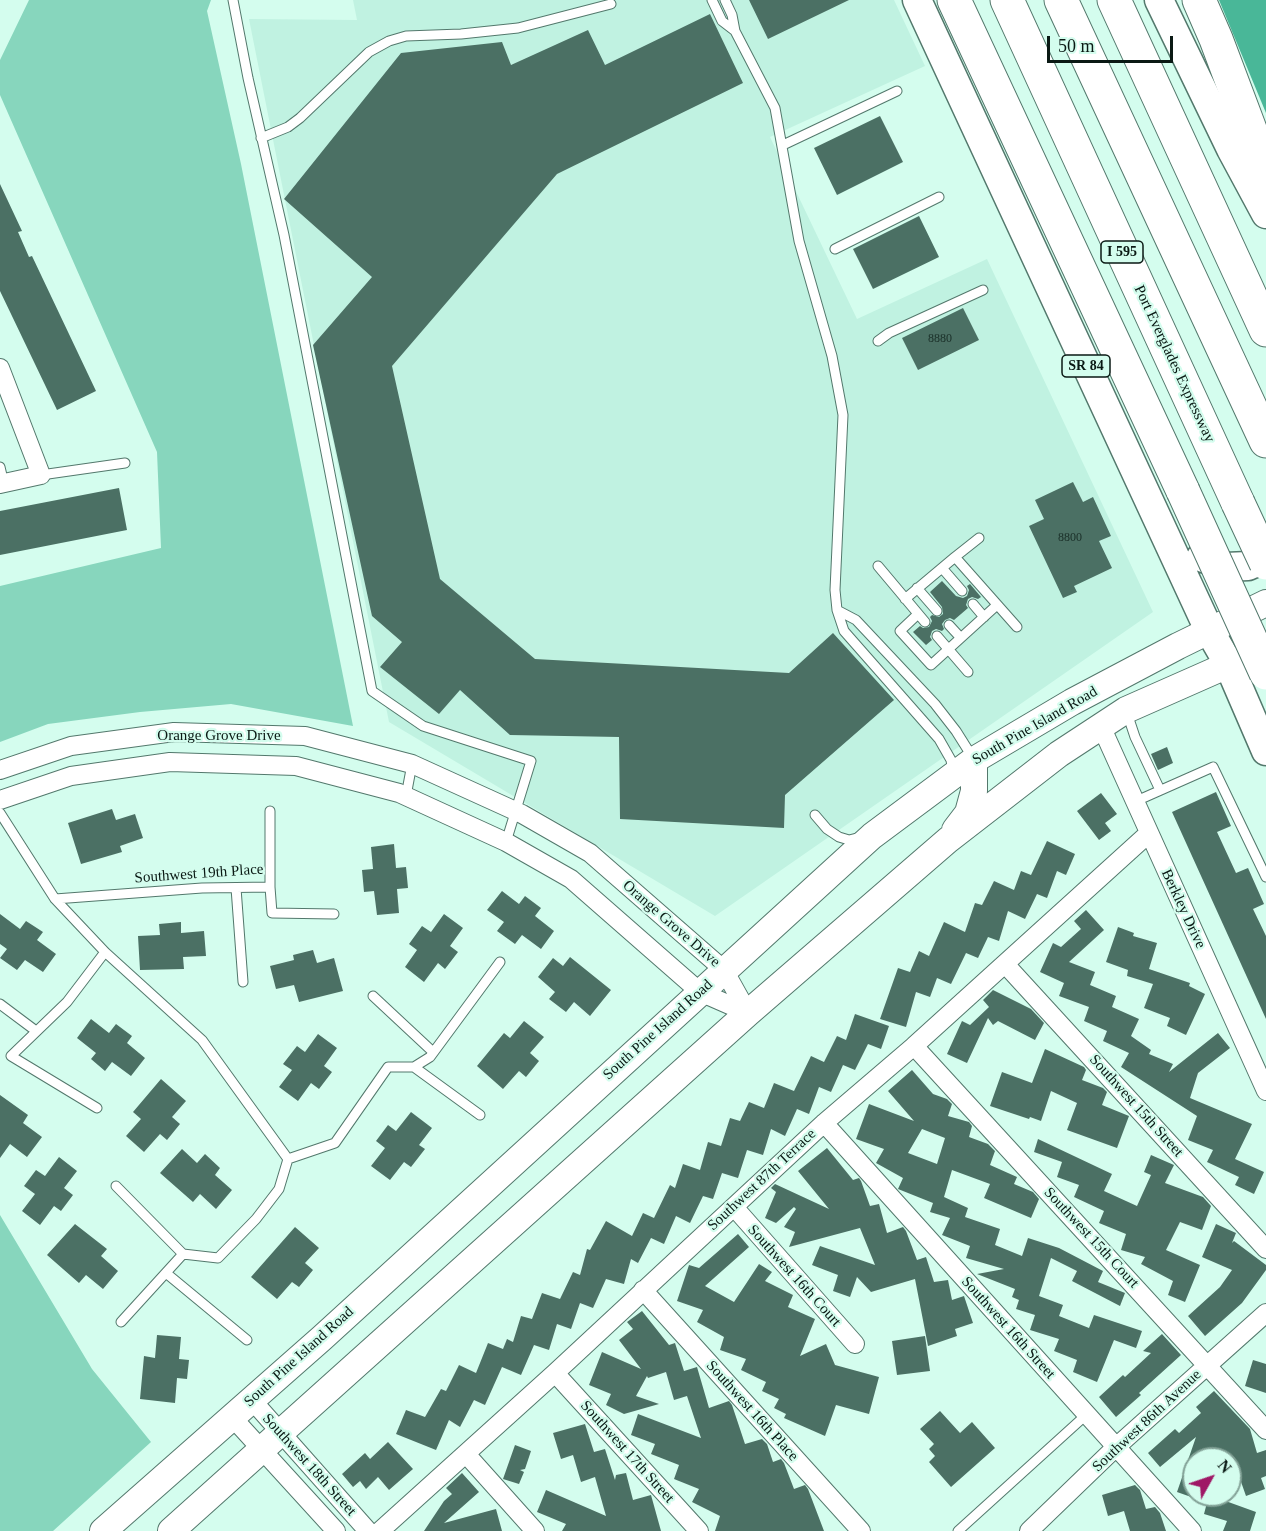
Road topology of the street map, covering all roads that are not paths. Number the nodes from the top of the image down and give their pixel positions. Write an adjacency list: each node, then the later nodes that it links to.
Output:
1 (234, 0): 14 (lane)
2 (712, 0): 12 (lane)
3 (725, 0): 12 (lane)
4 (917, 0): 29 (main road, SR 84)
5 (954, 0): 53 (highway, bridge)
6 (1007, 0): 32 (highway, Port Everglades Expressway / I 595, bridge)
7 (1061, 0): 24 (highway)
8 (1114, 0): 21 (highway)
9 (1160, 0): 18 (main road)
10 (1199, 0): 16 (highway)
11 (611, 4): 14 (lane)
12 (735, 31): 15 (lane)
13 (897, 92): 15 (lane)
14 (261, 138): 66 (lane)
15 (783, 145): 41 (lane)
16 (1266, 172)
17 (939, 197): 19 (lane)
18 (1266, 214)
19 (836, 249)
20 (983, 290): 22 (lane)
21 (1266, 330)
22 (878, 341)
23 (0, 368): 26 (street)
24 (1266, 441)
25 (125, 463): 26 (lane)
26 (41, 475): 27 (street)
27 (1, 478)
28 (979, 538): 30 (lane)
29 (1167, 539): 31 (main road); 46 (main road, SR 84)
30 (955, 557): 34 (lane); 40 (lane)
31 (1266, 558)
32 (1266, 563)
33 (878, 566): 37 (lane)
34 (942, 568): 35 (lane); 36 (lane)
35 (917, 588): 37 (lane); 42 (lane)
36 (962, 591)
37 (905, 599): 49 (lane)
38 (1266, 603): 46 (main road, South Pine Island Road)
39 (973, 604): 43 (lane)
40 (997, 605): 43 (lane); 45 (lane)
41 (837, 610): 57 (lane); 60 (lane)
42 (937, 611)
43 (984, 616): 48 (lane)
44 (949, 625): 48 (lane)
45 (1017, 627)
46 (1209, 630): 51 (main road, SR 84); 57 (main road, South Pine Island Road)
47 (937, 636): 49 (lane)
48 (960, 637): 49 (lane)
49 (948, 649): 52 (lane)
50 (1266, 650): 51 (main road)
51 (1228, 663): 54 (main road); 56 (main road, SR 84)
52 (968, 672)
53 (1266, 673)
54 (1126, 710): 55 (main road); 61 (lane)
55 (1101, 726): 64 (street, Berkley Drive); 71 (main road)
56 (1266, 751)
57 (974, 760): 60 (main road, South Pine Island Road); 71 (main road)
58 (412, 764): 59 (street, Orange Grove Drive); 62 (lane); 66 (street, Orange Grove Drive)
59 (0, 770)
60 (954, 775): 70 (main road, South Pine Island Road)
61 (1160, 790): 64 (lane); 73 (lane)
62 (406, 796): 63 (street, Orange Grove Drive); 72 (street, Orange Grove Drive)
63 (0, 800)
64 (1134, 802): 69 (street, Berkley Drive)
65 (270, 811): 74 (lane, Southwest 19th Place)
66 (516, 811): 72 (lane); 81 (street, Orange Grove Drive)
67 (0, 813): 76 (lane)
68 (815, 814): 70 (lane)
69 (1148, 834): 80 (street, Southwest 87th Terrace); 93 (street, Berkley Drive)
70 (872, 836): 81 (main road, South Pine Island Road)
71 (948, 840): 86 (main road)
72 (507, 842): 83 (street, Orange Grove Drive)
73 (1266, 877)
74 (270, 887): 75 (lane, Southwest 19th Place); 77 (lane)
75 (236, 888): 76 (lane, Southwest 19th Place); 82 (lane)
76 (55, 898): 78 (lane)
77 (334, 914)
78 (105, 951): 87 (lane); 97 (lane)
79 (500, 962): 90 (lane)
80 (1005, 964): 88 (street, Southwest 87th Terrace); 100 (street, Southwest 15th Street)
81 (724, 970): 83 (main road, South Pine Island Road); 86 (street, Orange Grove Drive)
82 (243, 982)
83 (700, 992): 86 (street, Orange Grove Drive); 110 (main road, South Pine Island Road)
84 (373, 996): 90 (lane)
85 (0, 1004): 87 (lane)
86 (748, 1013): 114 (main road)
87 (36, 1031): 91 (lane)
88 (914, 1046): 96 (street, Southwest 87th Terrace); 108 (street, Southwest 15th Court)
89 (0, 1051): 91 (lane)
90 (433, 1052): 92 (lane)
91 (11, 1056): 94 (lane)
92 (414, 1067): 95 (lane); 97 (lane)
93 (1266, 1091)
94 (97, 1108)
95 (480, 1115)
96 (824, 1123): 99 (street, Southwest 87th Terrace); 111 (street, Southwest 16th Street)
97 (288, 1159): 101 (lane)
98 (116, 1186): 101 (lane)
99 (734, 1208): 103 (street, Southwest 87th Terrace); 107 (street, Southwest 16th Court)
100 (1266, 1249)
101 (183, 1254): 102 (lane)
102 (166, 1273): 105 (lane); 106 (lane)
103 (643, 1290): 109 (street, Southwest 87th Terrace); 124 (street, Southwest 16th Place)
104 (1266, 1313): 108 (street, Southwest 86th Avenue)
105 (122, 1323)
106 (247, 1340)
107 (855, 1344)
108 (1207, 1365): 113 (street, Southwest 15th Court); 115 (street, Southwest 86th Avenue)
109 (555, 1373): 116 (street, Southwest 87th Terrace); 123 (street, Southwest 17th Street)
110 (251, 1400): 112 (main road, South Pine Island Road); 114 (street, Southwest 18th Street)
111 (1086, 1415): 115 (street, Southwest 16th Street); 125 (lane)
112 (232, 1417): 114 (street, Southwest 18th Street); 117 (main road, South Pine Island Road)
113 (1266, 1430)
114 (271, 1441): 118 (main road); 119 (street, Southwest 18th Street); 120 (street, Southwest 18th Street)
115 (1115, 1448): 126 (street, Southwest 86th Avenue); 127 (street, Southwest 16th Street)
116 (466, 1454): 121 (street, Southwest 87th Terrace); 122 (street)
117 (103, 1531)
118 (171, 1531)
119 (336, 1531)
120 (368, 1531)
121 (380, 1531)
122 (535, 1531)
123 (699, 1531)
124 (861, 1531)
125 (958, 1531)
126 (1030, 1531)
127 (1192, 1531)

